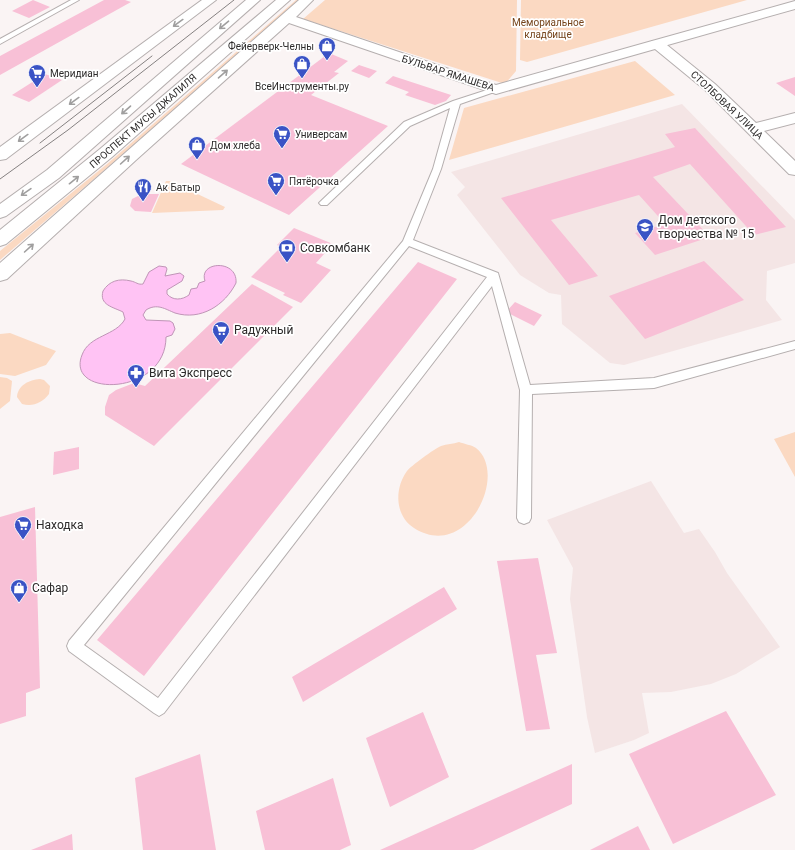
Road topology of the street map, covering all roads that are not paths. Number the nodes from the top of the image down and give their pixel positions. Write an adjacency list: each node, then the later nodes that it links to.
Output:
1 (56, 0): 7 (lane)
2 (76, 0): 7 (lane)
3 (210, 0): 16 (street, one-way to 16)
4 (254, 0): 19 (street, ПРОСПЕКТ МУСЫ ДЖАЛИЛЯ, one-way to 19)
5 (284, 0): 20 (street, ПРОСПЕКТ МУСЫ ДЖАЛИЛЯ, one-way to 5)
6 (307, 0): 9 (street)
7 (68, 4): 10 (lane)
8 (795, 5): 11 (street, БУЛЬВАР ЯМАШЕВА)
9 (287, 18): 12 (street, БУЛЬВАР ЯМАШЕВА); 22 (street, one-way to 9)
10 (0, 42)
11 (657, 44): 12 (street, БУЛЬВАР ЯМАШЕВА); 15 (street, СТОЛБОВАЯ УЛИЦА)
12 (496, 90): 13 (lane)
13 (456, 104): 18 (lane); 21 (lane)
14 (795, 118): 15 (street)
15 (752, 129): 17 (street, СТОЛБОВАЯ УЛИЦА)
16 (0, 155)
17 (795, 170)
18 (324, 203)
19 (0, 212)
20 (0, 240)
21 (407, 242): 23 (lane); 23 (lane)
22 (0, 274)
23 (494, 276): 25 (lane)
24 (795, 345): 25 (lane)
25 (526, 390): 26 (lane)
26 (524, 518)

